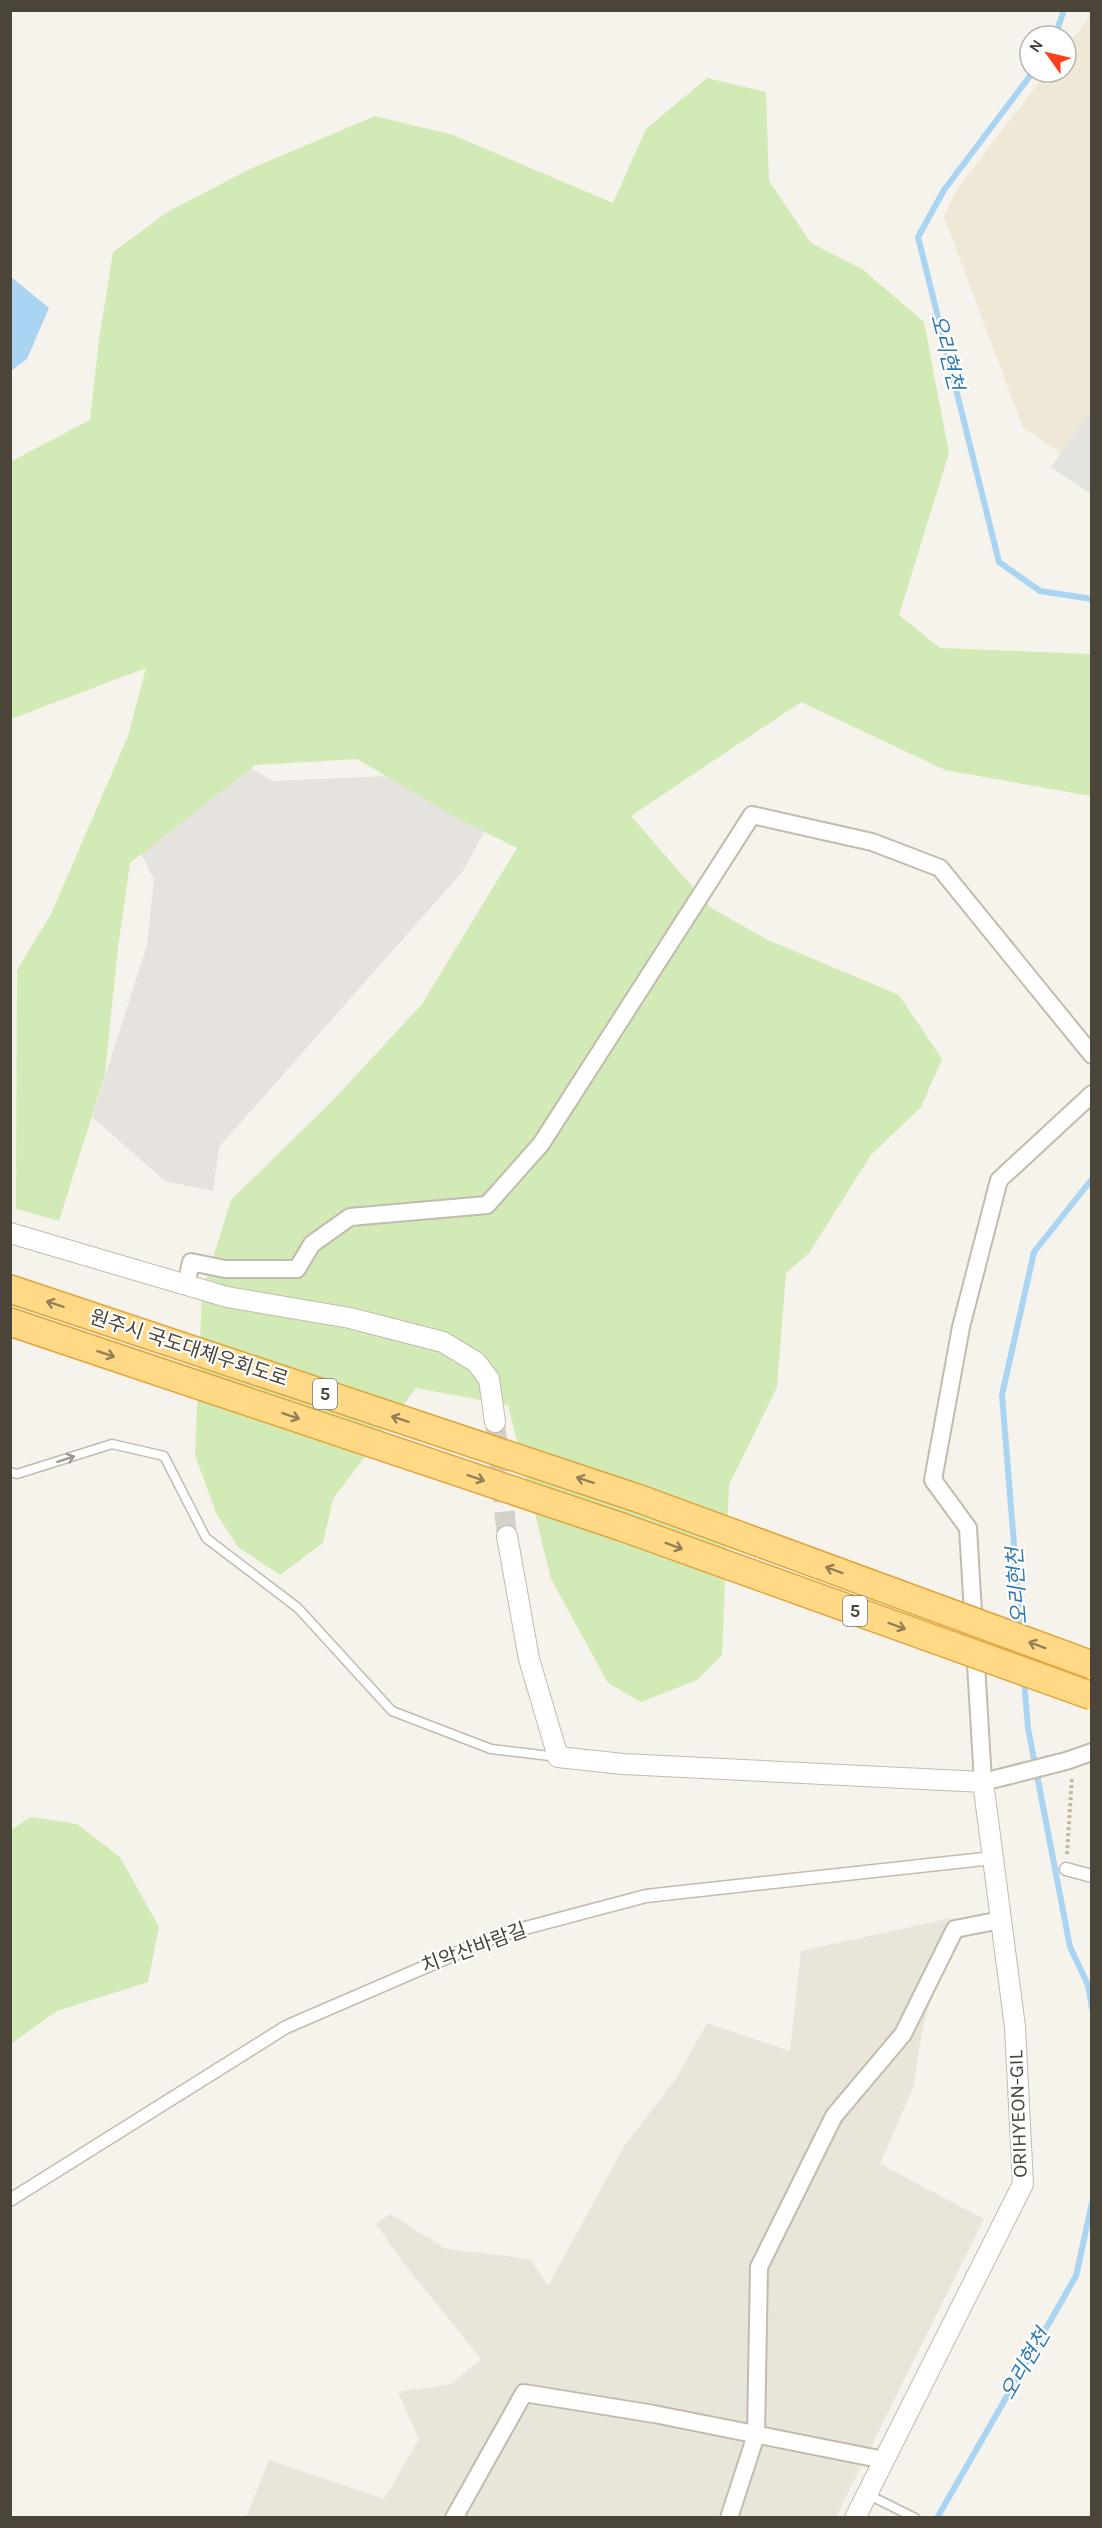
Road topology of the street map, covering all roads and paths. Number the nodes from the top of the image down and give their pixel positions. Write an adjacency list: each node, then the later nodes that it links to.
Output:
1 (1092, 1055): 4 (street)
2 (1092, 1094): 15 (street)
3 (10, 1233): 4 (street)
4 (186, 1285): 7 (street)
5 (10, 1289): 10 (highway, 원주시 국도대체우회도로 / 5, one-way to 5, bridge)
6 (10, 1322): 11 (highway, 원주시 국도대체우회도로 / 5, one-way to 11, bridge)
7 (495, 1422)
8 (10, 1472): 13 (lane, one-way to 13)
9 (507, 1536): 13 (street)
10 (1092, 1665)
11 (1092, 1696)
12 (1092, 1752): 14 (street)
13 (558, 1757): 15 (street)
14 (1070, 1760): 15 (street); 17 (path)
15 (983, 1782): 16 (street, ORIHYEON-GIL)
16 (993, 1858): 19 (street, ORIHYEON-GIL); 20 (street, 치악산바람길)
17 (1066, 1869): 18 (street)
18 (1092, 1876)
19 (1001, 1920): 21 (street); 22 (street, ORIHYEON-GIL)
20 (10, 2200)
21 (756, 2434): 22 (street); 24 (street); 25 (street)
22 (884, 2460): 23 (street, ORIHYEON-GIL)
23 (876, 2498): 26 (street, ORIHYEON-GIL); 27 (lane)
24 (454, 2517)
25 (729, 2517)
26 (855, 2517)
27 (915, 2517)

